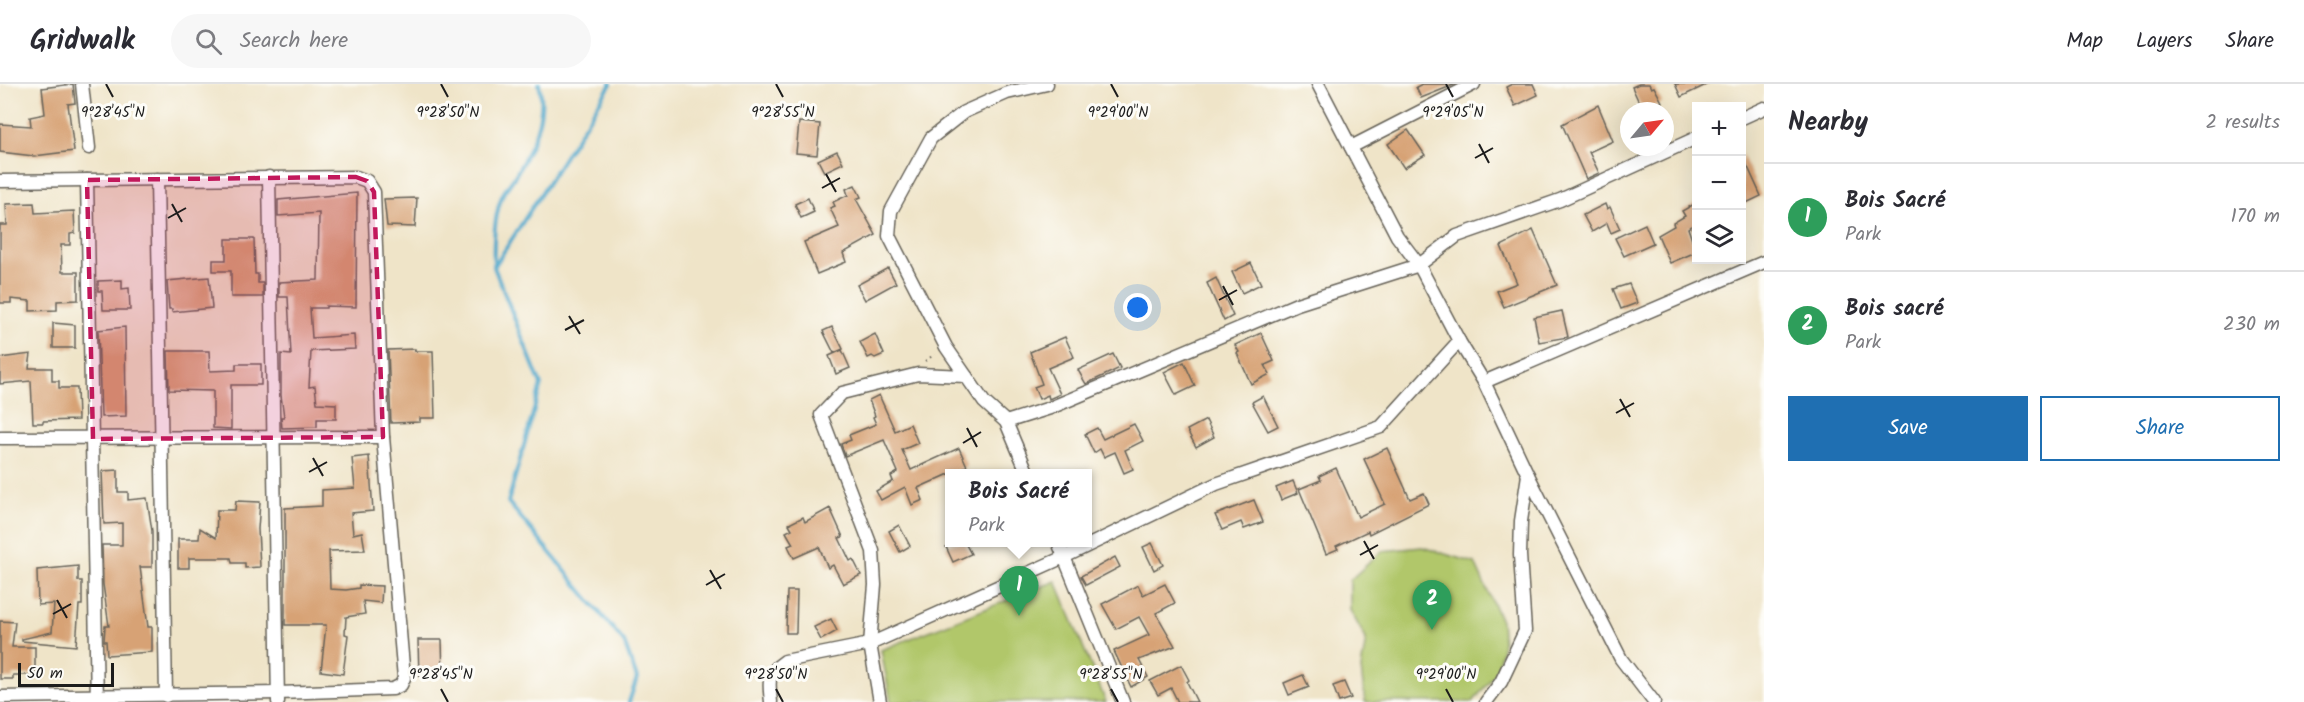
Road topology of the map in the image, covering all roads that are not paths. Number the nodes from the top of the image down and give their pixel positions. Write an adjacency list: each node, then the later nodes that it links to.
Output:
1 (82, 84): 9 (street)
2 (1047, 84): 17 (street)
3 (1318, 84): 8 (street)
4 (1474, 84): 8 (street)
5 (1764, 108): 6 (street)
6 (1746, 116)
7 (1692, 140): 15 (street)
8 (1351, 147): 15 (street)
9 (89, 148)
10 (269, 177): 11 (street); 20 (street); 22 (street)
11 (157, 179): 12 (street); 21 (street)
12 (87, 180): 13 (street); 24 (street)
13 (0, 181)
14 (1764, 262): 18 (street)
15 (1419, 265): 16 (street); 19 (street)
16 (1459, 341): 18 (street); 27 (street)
17 (966, 376): 19 (street); 31 (street)
18 (1485, 382): 26 (street)
19 (1006, 422): 25 (street)
20 (274, 436): 21 (street); 22 (street); 34 (street)
21 (160, 437): 24 (street); 32 (street)
22 (383, 437): 34 (street)
23 (0, 438): 24 (street)
24 (93, 439): 35 (street)
25 (1026, 469)
26 (1528, 475): 39 (street); 40 (street)
27 (1092, 544)
28 (1060, 547): 30 (street)
29 (1085, 547): 30 (street)
30 (1064, 557): 31 (street); 38 (street)
31 (870, 644): 36 (street); 37 (street)
32 (166, 696): 34 (street); 35 (street)
33 (0, 697): 35 (street)
34 (278, 698)
35 (97, 699)
36 (771, 702)
37 (880, 702)
38 (1123, 702)
39 (1486, 702)
40 (1654, 702)

